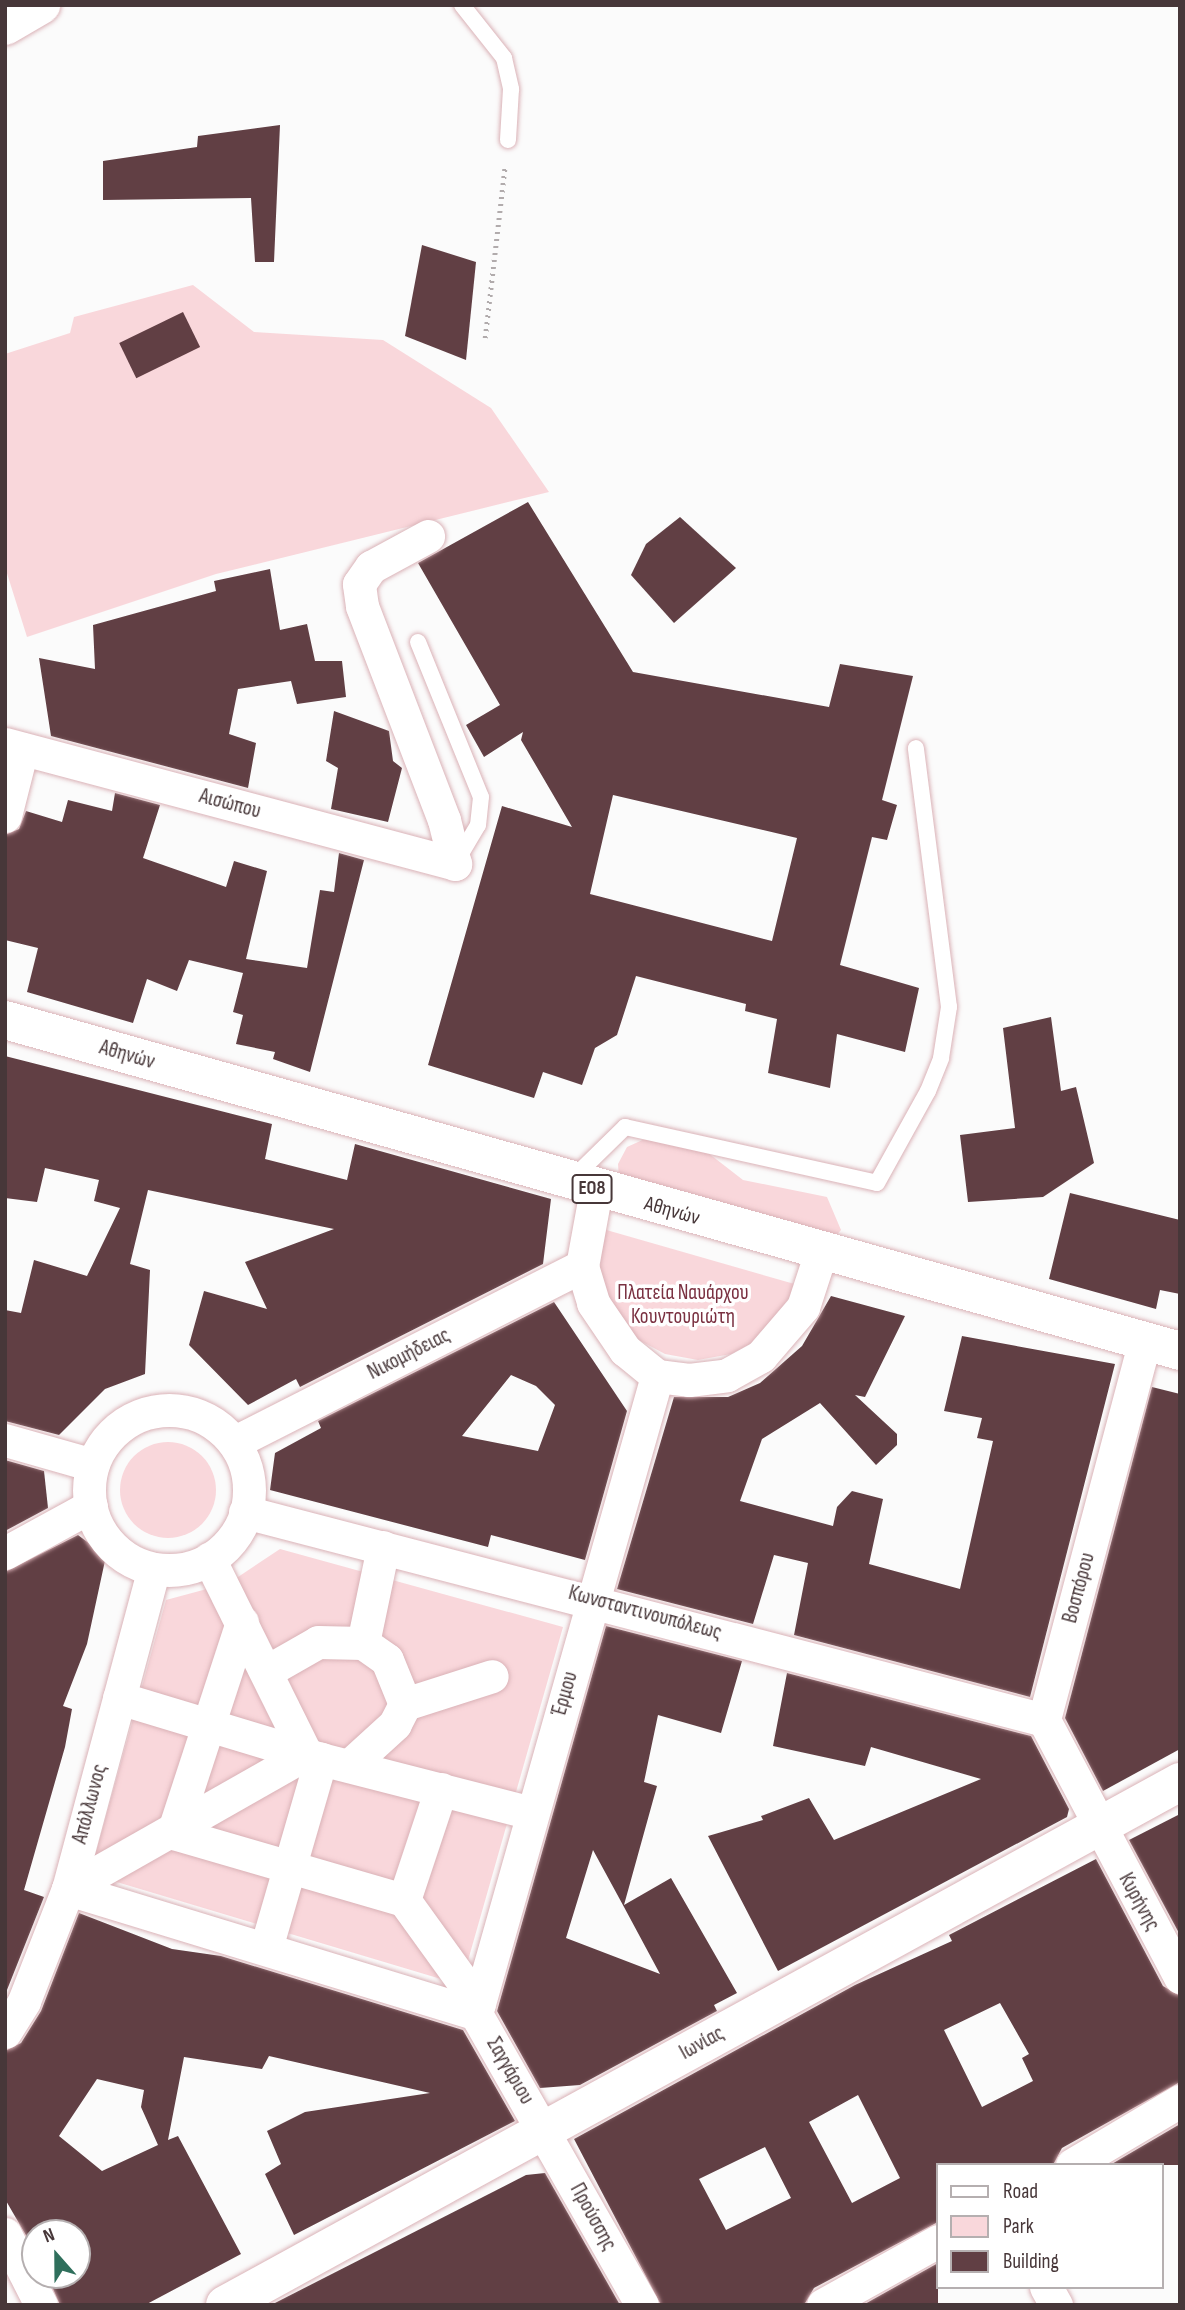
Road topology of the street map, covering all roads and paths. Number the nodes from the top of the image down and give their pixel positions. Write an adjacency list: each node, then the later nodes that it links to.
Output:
1 (41, 5): 3 (main road)
2 (462, 5): 4 (lane)
3 (5, 26)
4 (508, 140): 5 (path)
5 (485, 338)
6 (428, 536): 11 (street)
7 (418, 642): 11 (lane)
8 (14, 747): 10 (street); 11 (street, Αισώπου)
9 (916, 748): 13 (lane)
10 (5, 817)
11 (455, 864)
12 (5, 1020): 13 (main road, Αθηνών / ΕΟ8)
13 (582, 1186): 14 (main road, Αθηνών / ΕΟ8); 15 (street)
14 (821, 1252): 16 (main road, Αθηνών / ΕΟ8); 17 (street)
15 (582, 1266): 17 (street); 19 (street, Νικομήδειας)
16 (1162, 1345): 34 (street, Βοσπόρου)
17 (657, 1376): 27 (street, Έρμου)
18 (5, 1440): 20 (street)
19 (235, 1442): 20 (street); 22 (street)
20 (93, 1465): 21 (street)
21 (90, 1506): 24 (street); 26 (street)
22 (245, 1512): 23 (street, Κωνσταντινουπόλεως); 25 (street)
23 (383, 1546): 27 (street, Κωνσταντινουπόλεως); 29 (street)
24 (5, 1553)
25 (209, 1559): 26 (street); 28 (street)
26 (153, 1569): 32 (street, Απόλλωνος)
27 (592, 1599): 34 (street, Κωνσταντινουπόλεως); 39 (street, Έρμου)
28 (242, 1622): 30 (street); 35 (street)
29 (363, 1643): 30 (street); 33 (street)
30 (269, 1670): 36 (street)
31 (492, 1676): 33 (street)
32 (119, 1698): 35 (street); 43 (street, Απόλλωνος)
33 (405, 1704): 36 (street)
34 (1044, 1720): 40 (street)
35 (211, 1725): 36 (street); 41 (street)
36 (326, 1760): 38 (street); 41 (street); 42 (street)
37 (1180, 1782): 40 (main road, Ιωνίας)
38 (441, 1789): 39 (street); 44 (street)
39 (532, 1813): 47 (street, Έρμου)
40 (1098, 1828): 46 (street, Κυρήνης); 50 (main road, Ιωνίας)
41 (173, 1833): 42 (street); 43 (street)
42 (290, 1870): 44 (street); 45 (street)
43 (68, 1889): 45 (street); 48 (street, Απόλλωνος)
44 (404, 1900): 47 (street, Σαγγάριου)
45 (266, 1948): 47 (street)
46 (1180, 1977)
47 (478, 2009): 50 (street, Σαγγάριου)
48 (5, 2032)
49 (1180, 2101): 51 (street)
50 (544, 2129): 56 (main road, Ιωνίας); 57 (street, Προύσσης)
51 (1075, 2163)
52 (5, 2234): 55 (street)
53 (936, 2242): 58 (street)
54 (1047, 2289): 59 (street)
55 (41, 2305)
56 (225, 2305)
57 (642, 2305)
58 (823, 2305)
59 (1056, 2305)

